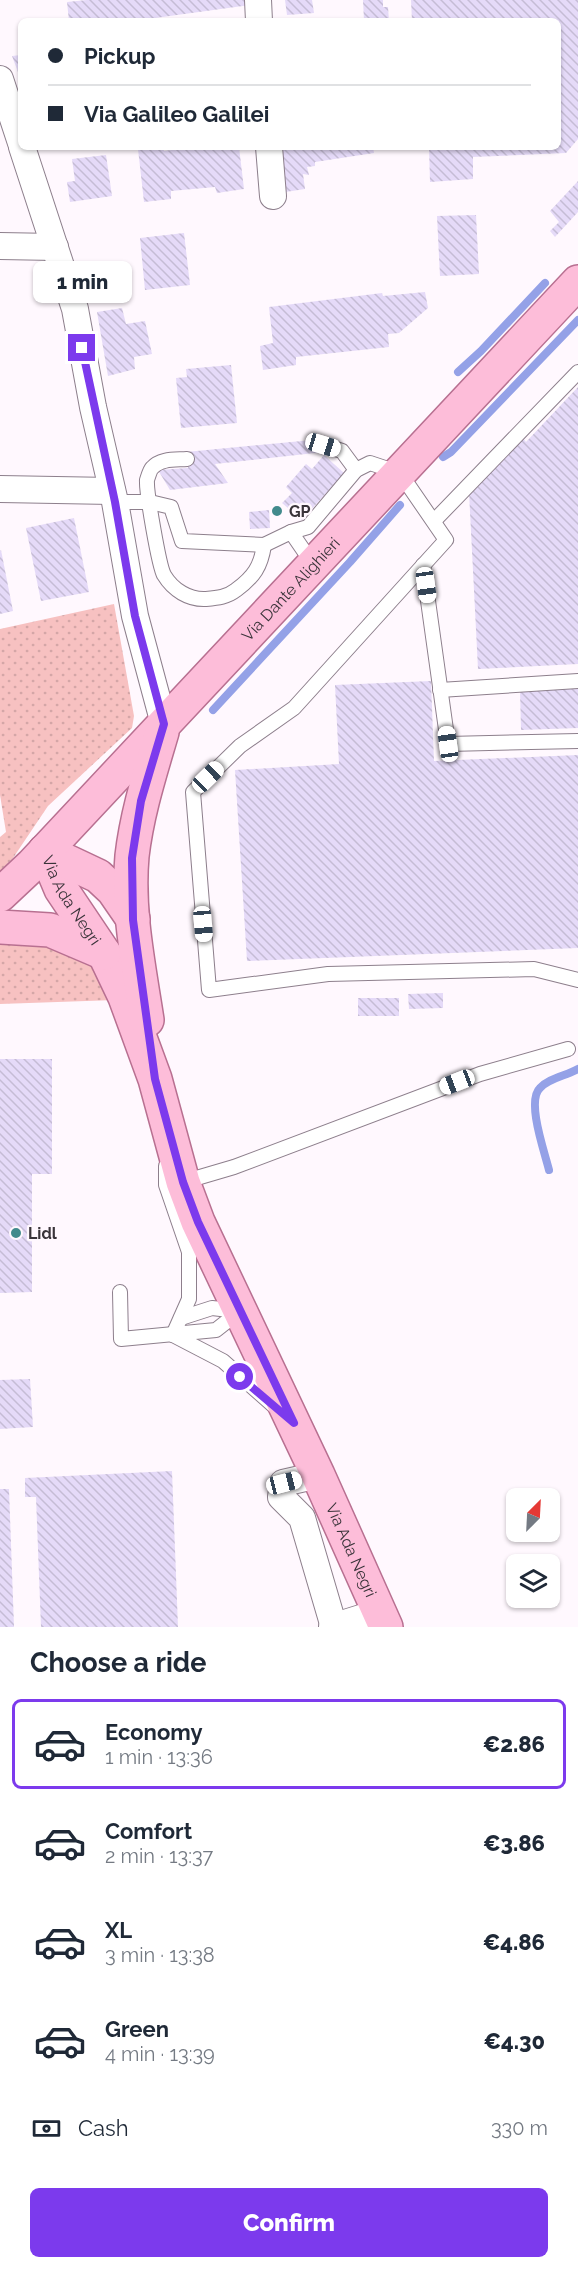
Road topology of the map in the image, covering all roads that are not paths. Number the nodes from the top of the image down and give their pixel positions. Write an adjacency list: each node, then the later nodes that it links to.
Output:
1 (258, 0): 2 (street)
2 (260, 18)
3 (0, 79): 4 (street)
4 (18, 133)
5 (24, 150): 9 (street)
6 (269, 150): 7 (street)
7 (273, 196)
8 (0, 246): 9 (street)
9 (55, 247): 17 (street)
10 (578, 282): 15 (main road, Via Dante Alighieri)
11 (578, 372): 19 (lane)
12 (323, 445): 14 (lane)
13 (187, 459): 18 (lane)
14 (356, 470): 15 (lane); 20 (lane)
15 (400, 473): 19 (lane); 23 (main road, Via Dante Alighieri)
16 (0, 489): 17 (street)
17 (113, 497): 18 (lane); 26 (street)
18 (150, 502): 21 (lane); 21 (lane)
19 (434, 521): 22 (lane)
20 (291, 532): 21 (lane); 23 (lane)
21 (264, 545)
22 (423, 564): 25 (lane); 33 (lane)
23 (314, 565): 26 (main road, Via Dante Alighieri)
24 (578, 681): 25 (lane)
25 (440, 690): 27 (lane)
26 (164, 724): 28 (main road, Via Dante Alighieri); 30 (main road, Via Ada Negri)
27 (578, 741)
28 (45, 851): 29 (main road, Via Dante Alighieri); 30 (main road, Via Ada Negri); 32 (main road, Via Ada Negri)
29 (0, 895)
30 (133, 920): 35 (main road, Via Ada Negri)
31 (0, 927): 32 (main road, Via Ada Negri)
32 (104, 954): 35 (main road, Via Ada Negri)
33 (578, 980)
34 (568, 1049): 37 (lane)
35 (155, 1079): 36 (main road, Via Ada Negri)
36 (167, 1122): 37 (main road, Via Ada Negri); 40 (lane)
37 (183, 1182): 39 (main road, Via Ada Negri)
38 (120, 1292): 41 (lane)
39 (240, 1311): 40 (lane); 41 (lane); 42 (main road, Via Ada Negri)
40 (181, 1318): 41 (lane)
41 (173, 1335): 42 (lane)
42 (294, 1423): 43 (main road, Via Ada Negri)
43 (318, 1475): 44 (main road, Via Ada Negri); 45 (street, Via Ada Negri)
44 (383, 1619): 45 (street)
45 (333, 1627)

